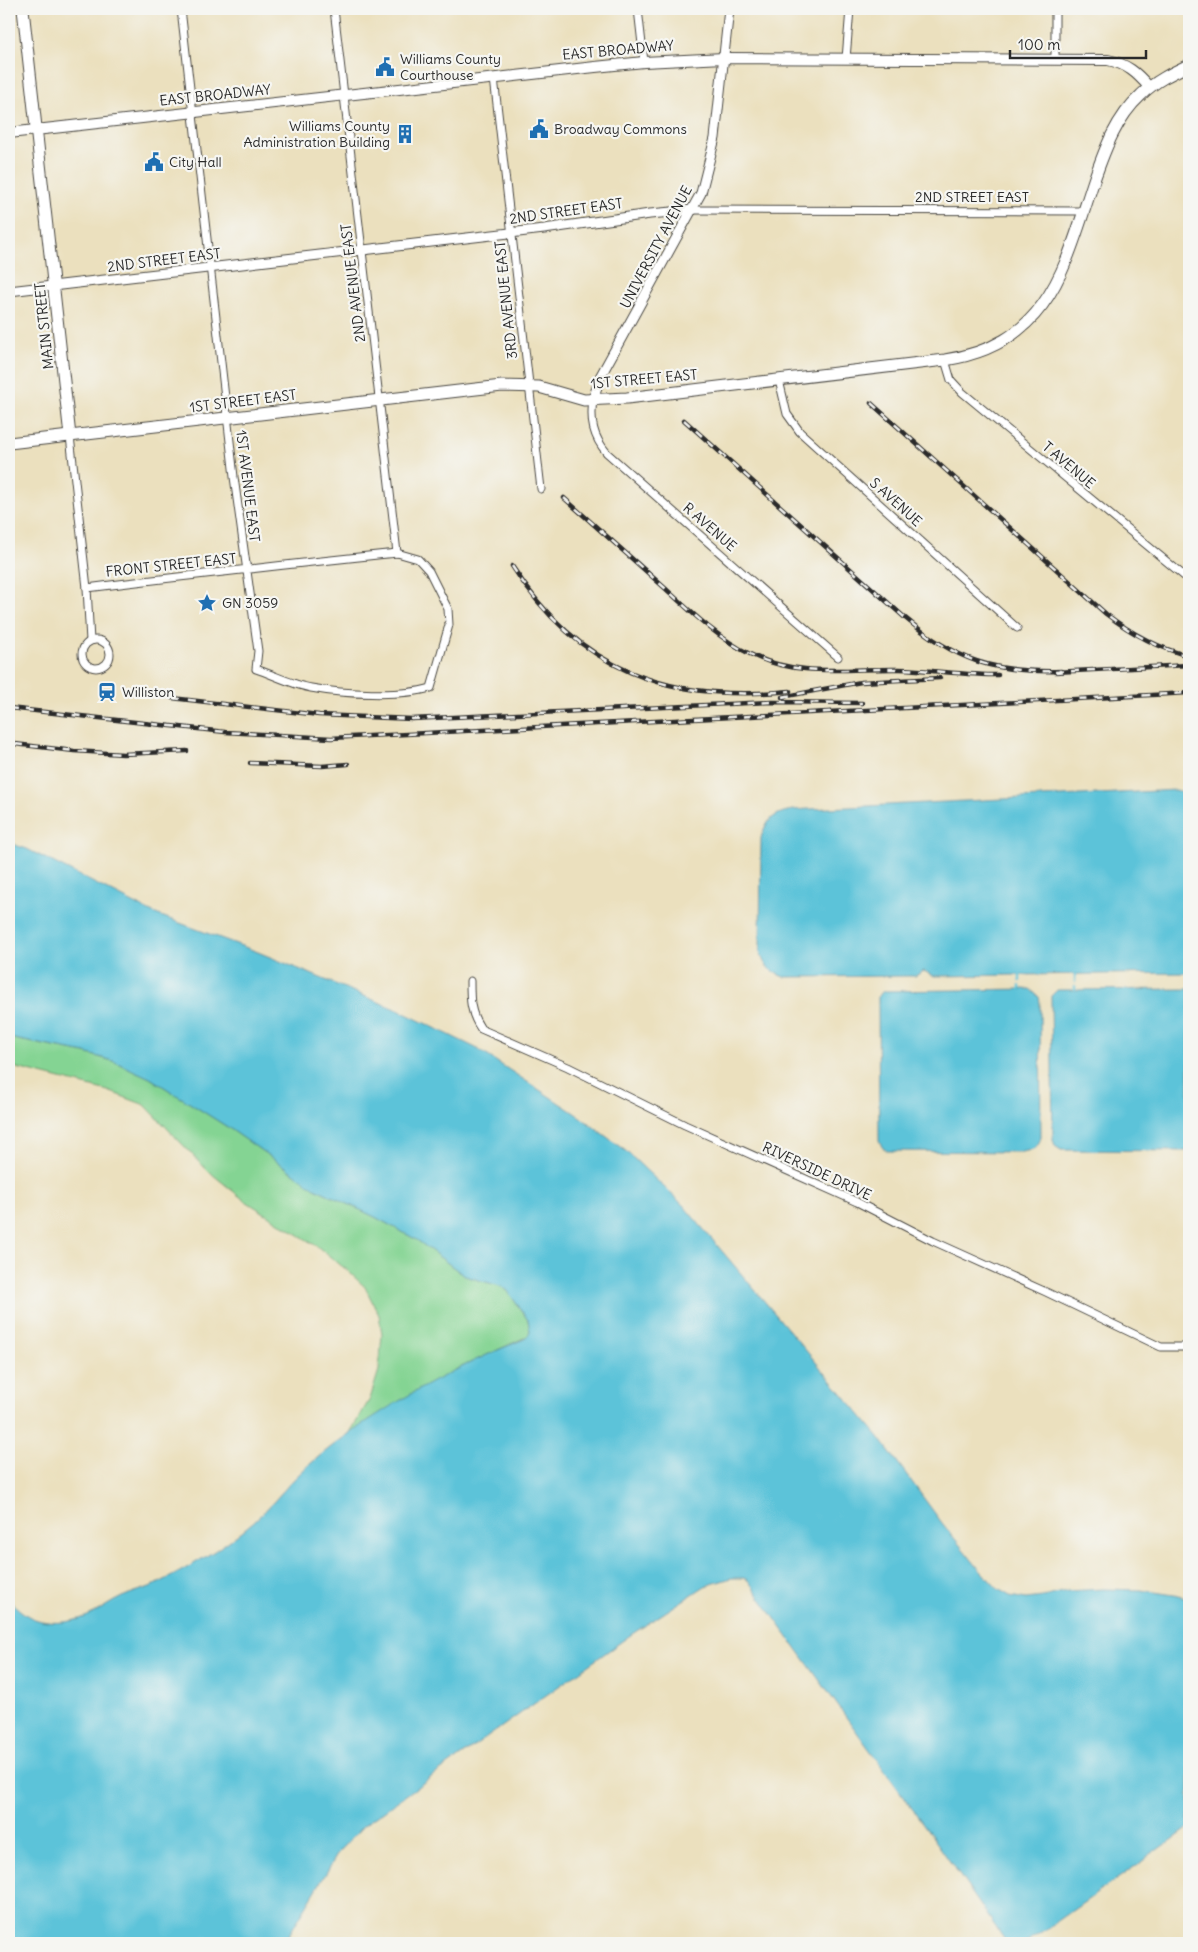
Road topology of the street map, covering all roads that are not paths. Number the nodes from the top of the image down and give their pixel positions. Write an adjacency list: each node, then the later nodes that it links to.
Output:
1 (23, 9): 17 (main road, MAIN STREET)
2 (181, 9): 16 (street, 1ST AVENUE EAST)
3 (334, 9): 15 (street, 2ND AVENUE EAST)
4 (638, 9): 11 (street)
5 (729, 9): 8 (street, UNIVERSITY AVENUE)
6 (850, 9): 9 (street)
7 (1055, 9): 10 (street)
8 (724, 58): 9 (main road, EAST BROADWAY); 11 (main road, EAST BROADWAY); 19 (street, UNIVERSITY AVENUE)
9 (846, 58): 10 (main road, EAST BROADWAY)
10 (1055, 59): 14 (main road, EAST BROADWAY)
11 (644, 62): 13 (main road, EAST BROADWAY)
12 (1189, 65): 14 (main road)
13 (494, 78): 15 (main road, EAST BROADWAY); 21 (street, 3RD AVENUE EAST)
14 (1149, 87): 20 (main road, 1ST STREET EAST)
15 (344, 95): 16 (main road, EAST BROADWAY); 22 (street, 2ND AVENUE EAST)
16 (193, 112): 17 (main road, EAST BROADWAY); 23 (street, 1ST AVENUE EAST)
17 (36, 130): 18 (main road, EAST BROADWAY); 24 (main road, MAIN STREET)
18 (9, 133)
19 (692, 210): 20 (street, 2ND STREET EAST); 21 (street, 2ND STREET EAST); 30 (street, UNIVERSITY AVENUE)
20 (1084, 211): 26 (main road, 1ST STREET EAST)
21 (511, 232): 22 (street, 2ND STREET EAST); 28 (street, 3RD AVENUE EAST)
22 (362, 250): 23 (street, 2ND STREET EAST); 29 (street, 2ND AVENUE EAST)
23 (210, 268): 24 (street, 2ND STREET EAST); 31 (street, 1ST AVENUE EAST)
24 (55, 286): 25 (street, 2ND STREET EAST); 32 (main road, MAIN STREET)
25 (9, 291)
26 (945, 360): 27 (main road, 1ST STREET EAST); 37 (street, T AVENUE)
27 (779, 380): 30 (main road, 1ST STREET EAST); 39 (street, S AVENUE)
28 (528, 386): 29 (main road, 1ST STREET EAST); 30 (main road, 1ST STREET EAST); 34 (street, 3RD AVENUE EAST)
29 (379, 400): 31 (main road, 1ST STREET EAST); 35 (street, 2ND AVENUE EAST)
30 (592, 400): 41 (street, R AVENUE)
31 (227, 418): 32 (main road, 1ST STREET EAST); 36 (street, 1ST AVENUE EAST)
32 (70, 436): 33 (main road, 1ST STREET EAST); 38 (street, MAIN STREET)
33 (9, 443)
34 (541, 489)
35 (397, 553): 36 (street, FRONT STREET EAST); 42 (street, FRONT STREET EAST)
36 (246, 570): 38 (street, FRONT STREET EAST); 42 (street, 1ST AVENUE EAST)
37 (1189, 580)
38 (87, 588): 40 (street, MAIN STREET)
39 (1017, 628)
40 (90, 641): 40 (street)
41 (838, 657)
42 (256, 669)
43 (470, 981): 44 (street, RIVERSIDE DRIVE)
44 (1189, 1347)

